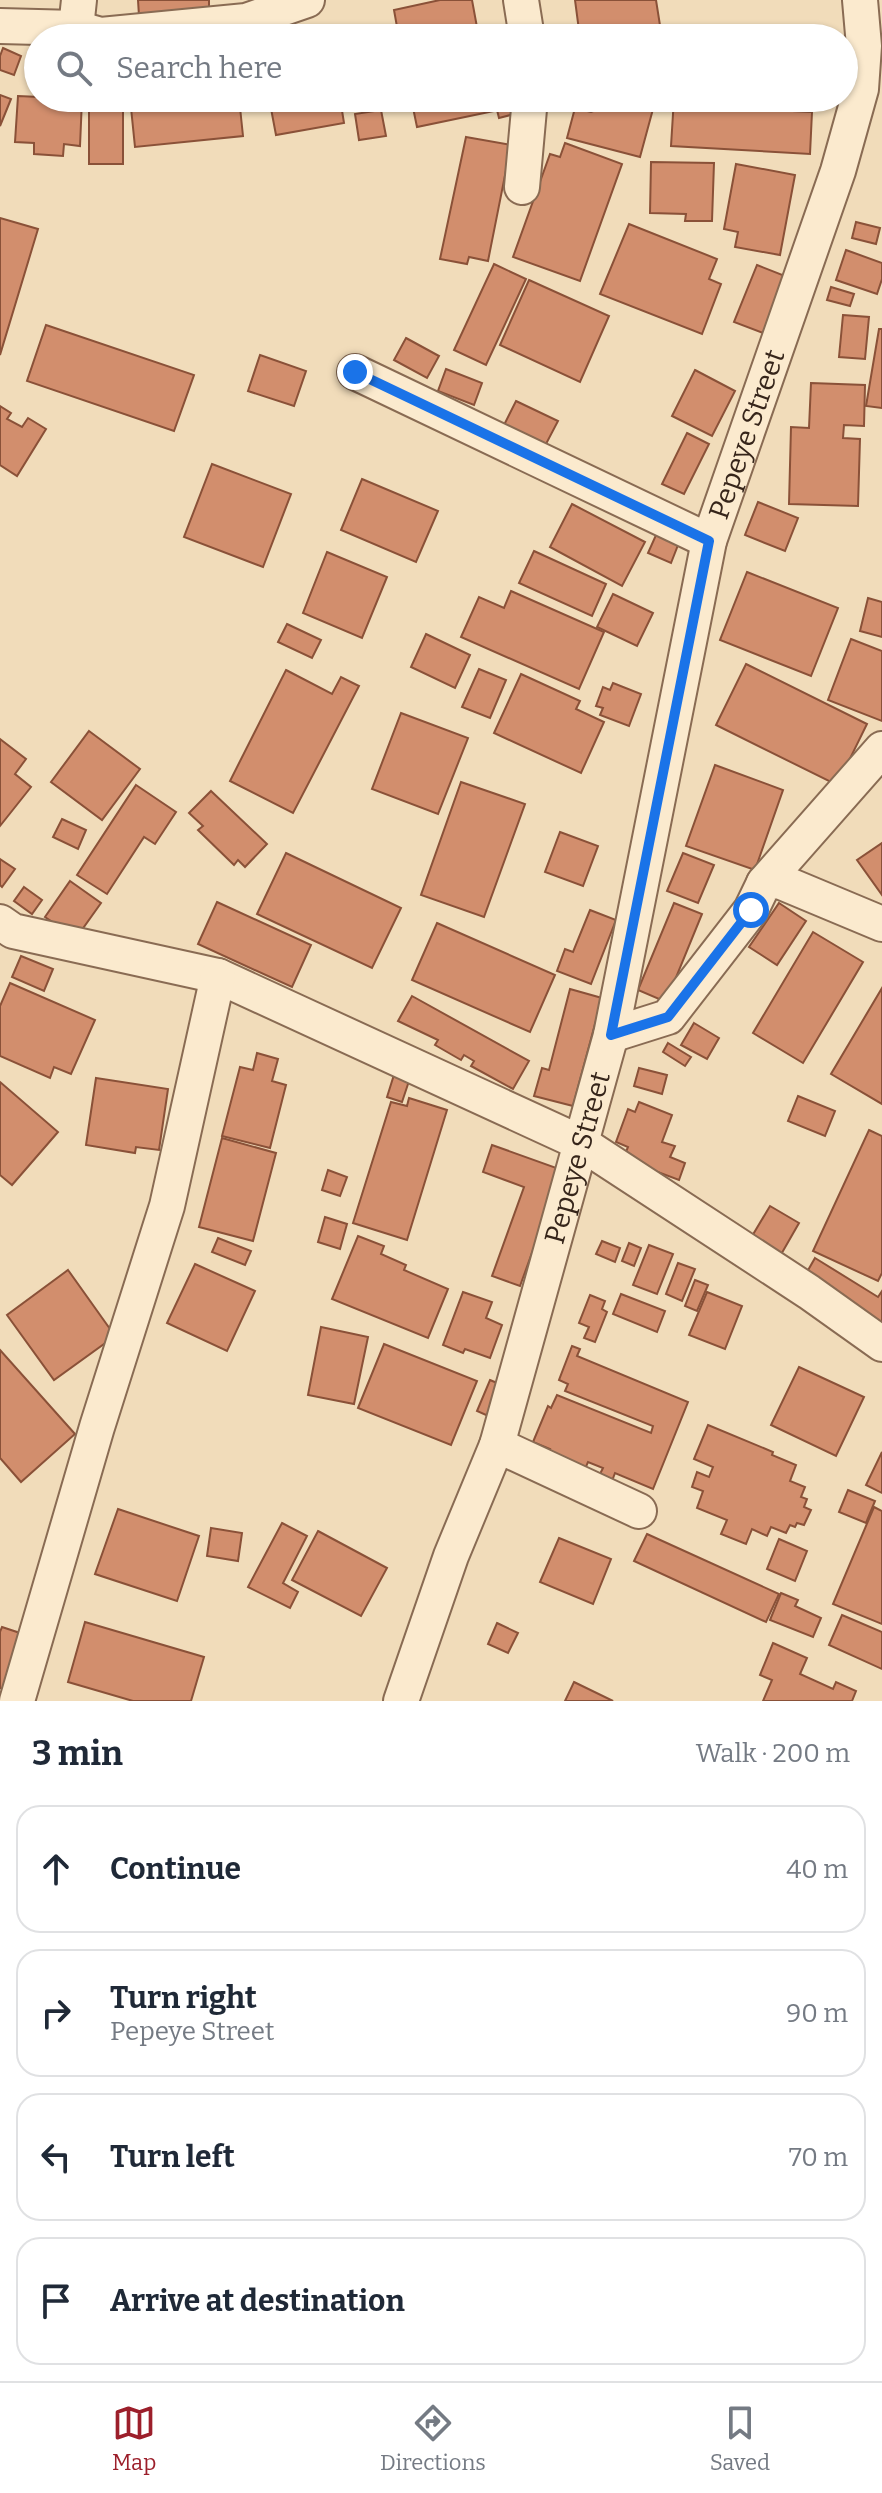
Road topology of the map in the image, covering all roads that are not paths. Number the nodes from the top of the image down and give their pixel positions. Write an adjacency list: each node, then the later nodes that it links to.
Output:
1 (307, 0): 5 (street)
2 (521, 0): 6 (street)
3 (860, 0): 8 (street, Pepeye Street)
4 (77, 14): 7 (street)
5 (215, 24)
6 (525, 24)
7 (0, 26)
8 (871, 90): 12 (street, Pepeye Street)
9 (529, 112): 10 (street)
10 (522, 187)
11 (355, 372): 12 (street)
12 (709, 541): 18 (street, Pepeye Street)
13 (882, 749): 14 (street)
14 (764, 883): 15 (street); 18 (street)
15 (882, 924)
16 (4, 934): 17 (street)
17 (218, 976): 19 (street); 24 (street)
18 (611, 1035): 19 (street, Pepeye Street)
19 (581, 1143): 20 (street); 21 (street, Pepeye Street)
20 (882, 1344)
21 (497, 1445): 22 (street); 23 (street, Pepeye Street)
22 (639, 1511)
23 (404, 1699)
24 (17, 1701)

